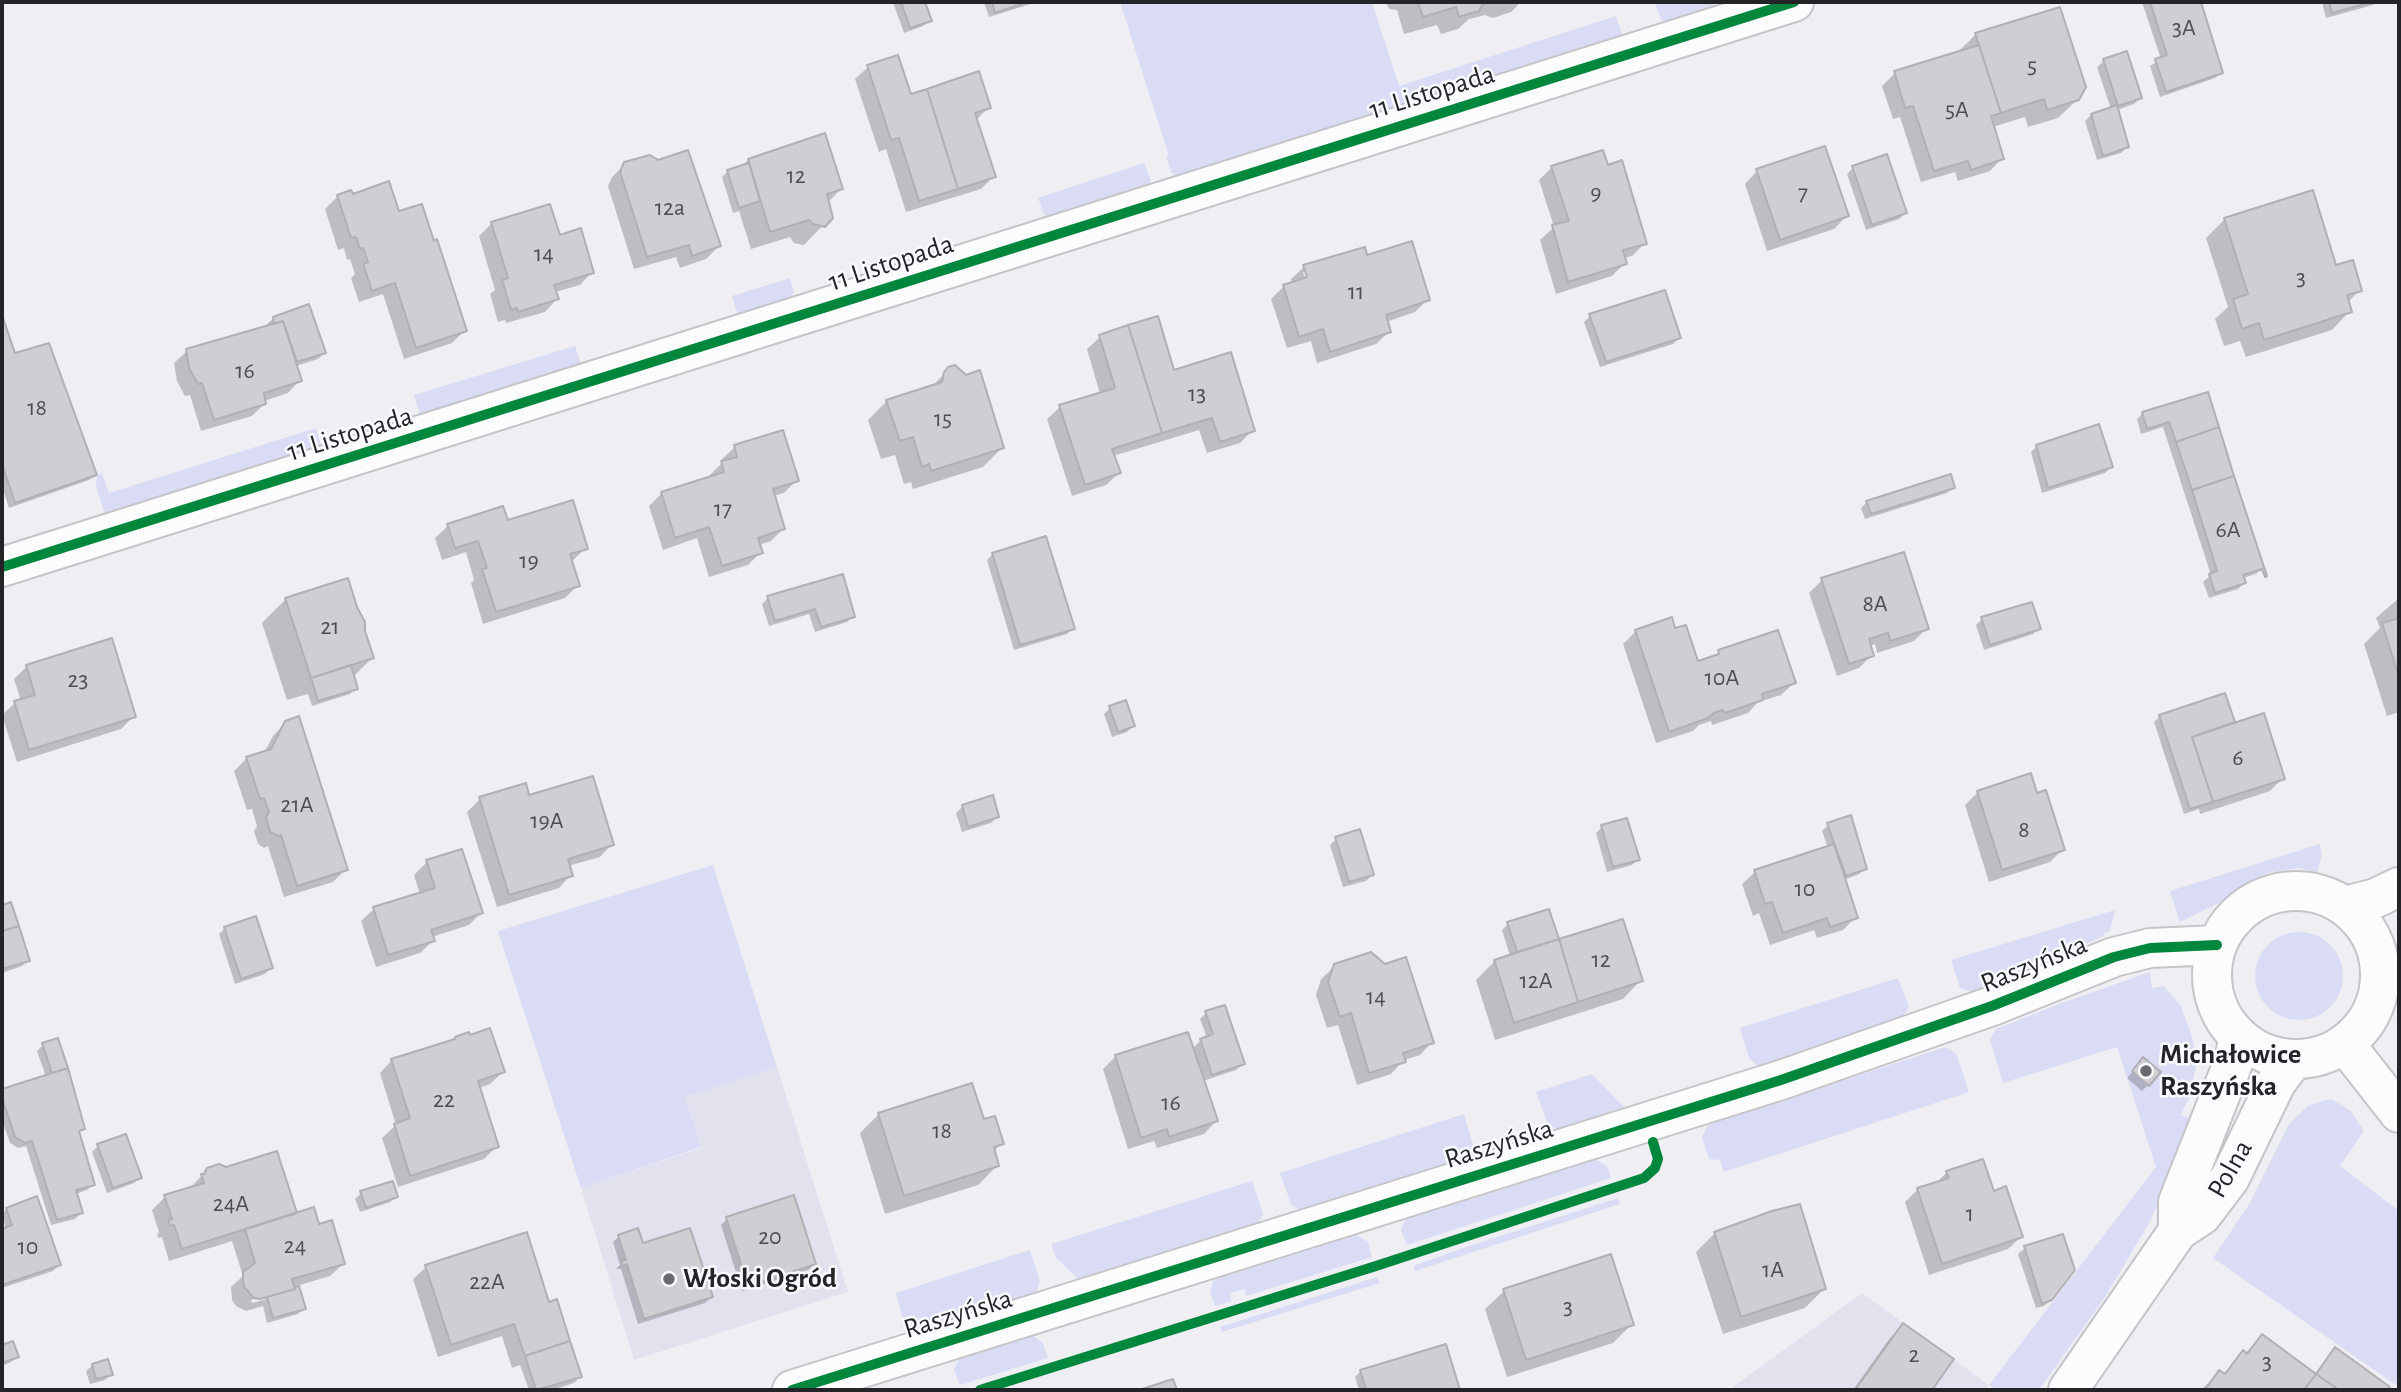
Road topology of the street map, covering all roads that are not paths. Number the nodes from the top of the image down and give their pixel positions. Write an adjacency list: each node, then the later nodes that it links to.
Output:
1 (1794, 2): 2 (street, 11 Listopada)
2 (2, 566)
3 (2399, 887): 4 (street)
4 (2345, 906): 5 (street); 6 (street)
5 (2217, 945): 7 (street); 12 (street, Raszyńska)
6 (2390, 966): 8 (street)
7 (2239, 1038): 9 (street); 11 (street, Polna)
8 (2345, 1044): 9 (street); 10 (street)
9 (2293, 1059): 11 (street, Polna)
10 (2399, 1114)
11 (2178, 1231): 13 (street, Polna)
12 (792, 1390)
13 (2068, 1390)

